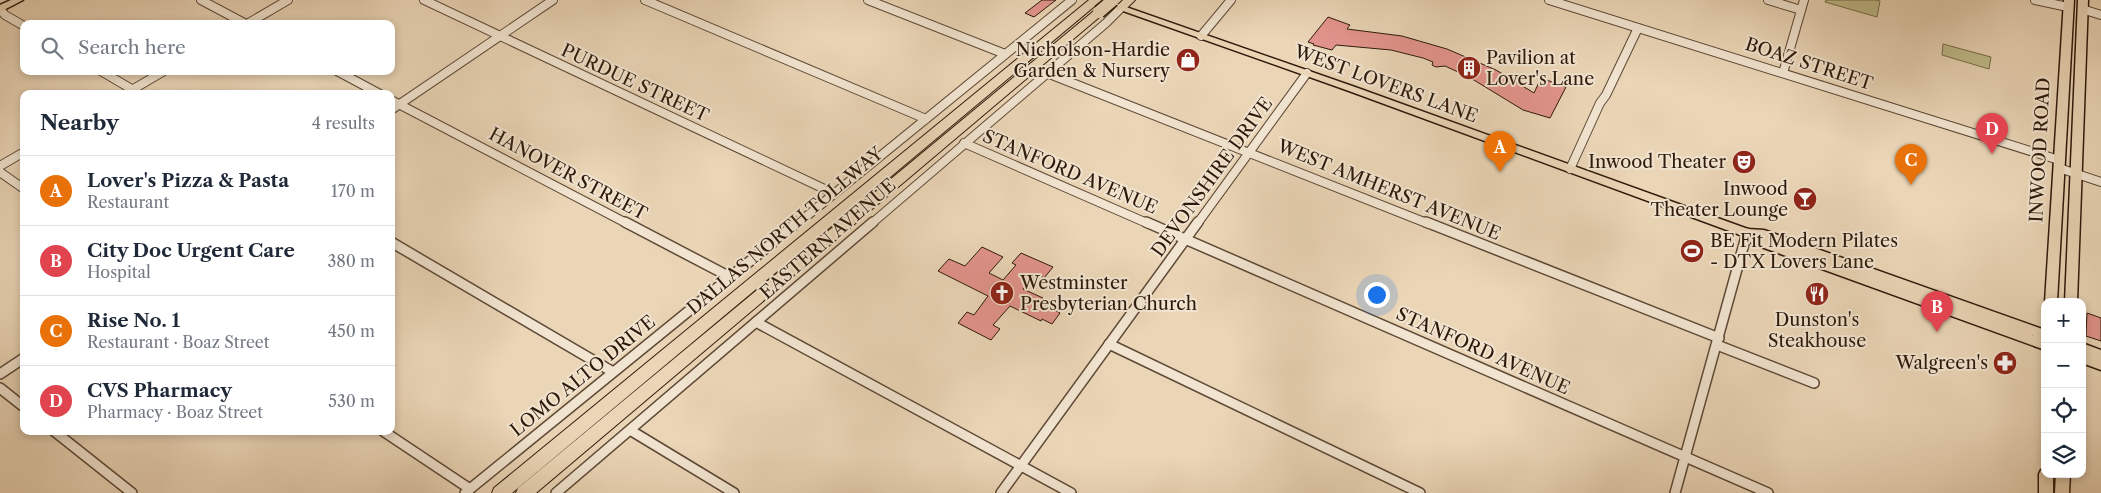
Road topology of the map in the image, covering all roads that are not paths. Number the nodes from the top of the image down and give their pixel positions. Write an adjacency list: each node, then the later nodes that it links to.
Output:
1 (18, 0): 18 (main road)
2 (201, 0): 21 (street)
3 (288, 0): 22 (street)
4 (424, 0): 25 (street, PURDUE STREET)
5 (553, 0): 25 (street)
6 (645, 0): 40 (street)
7 (868, 0): 27 (street)
8 (1072, 0): 27 (street, LOMO ALTO DRIVE)
9 (1231, 0): 26 (street)
10 (1549, 0): 24 (street, BOAZ STREET)
11 (1768, 0): 19 (street)
12 (1804, 0): 19 (street)
13 (2035, 0): 15 (street)
14 (1121, 3): 16 (highway, DALLAS NORTH TOLLWAY, bridge); 26 (main road, WEST LOVERS LANE); 28 (street, EASTERN AVENUE)
15 (2068, 3): 17 (main road); 44 (main road, INWOOD ROAD)
16 (1094, 5): 84 (highway, DALLAS NORTH TOLLWAY); 85 (highway, DALLAS NORTH TOLLWAY)
17 (2083, 5): 20 (street); 47 (main road, INWOOD ROAD)
18 (0, 9): 23 (street)
19 (1802, 10): 30 (street)
20 (2101, 15)
21 (238, 20)
22 (253, 20)
23 (20, 24)
24 (1638, 28): 30 (street, BOAZ STREET); 46 (street)
25 (500, 36): 38 (street); 51 (street, PURDUE STREET)
26 (1201, 36): 29 (main road, WEST LOVERS LANE)
27 (1005, 54): 40 (street, LOMO ALTO DRIVE)
28 (1047, 73): 41 (street, EASTERN AVENUE); 42 (street, WEST AMHERST AVENUE)
29 (1307, 73): 42 (street, DEVONSHIRE DRIVE); 46 (main road, WEST LOVERS LANE)
30 (1782, 73): 44 (street, BOAZ STREET)
31 (107, 75): 34 (street)
32 (158, 75): 35 (street)
33 (344, 75): 36 (street)
34 (129, 90)
35 (135, 90)
36 (373, 90)
37 (395, 102): 38 (street, HANOVER STREET)
38 (400, 104): 39 (street); 55 (street, HANOVER STREET)
39 (395, 107)
40 (926, 119): 51 (street, LOMO ALTO DRIVE)
41 (964, 143): 53 (street, STANFORD AVENUE); 60 (street, EASTERN AVENUE)
42 (1250, 153): 53 (street, DEVONSHIRE DRIVE); 62 (street, WEST AMHERST AVENUE)
43 (20, 154): 45 (street)
44 (2059, 164): 47 (main road); 58 (main road, INWOOD ROAD)
45 (0, 166)
46 (1570, 169): 52 (main road, WEST LOVERS LANE)
47 (2076, 170): 49 (street); 59 (main road, INWOOD ROAD)
48 (0, 172): 50 (street)
49 (2101, 182)
50 (20, 186)
51 (833, 193): 55 (street, LOMO ALTO DRIVE)
52 (1747, 233): 56 (main road, WEST LOVERS LANE); 57 (main road, WEST LOVERS LANE); 62 (street)
53 (1187, 240): 64 (street, DEVONSHIRE DRIVE); 78 (street, STANFORD AVENUE)
54 (395, 244): 70 (street)
55 (730, 277): 70 (street, LOMO ALTO DRIVE)
56 (1905, 284): 57 (main road); 61 (main road, WEST LOVERS LANE)
57 (1913, 297): 63 (main road, WEST LOVERS LANE)
58 (2051, 298)
59 (2071, 298)
60 (756, 322): 75 (street, EASTERN AVENUE); 79 (street)
61 (2041, 334)
62 (1718, 342): 72 (street, WEST AMHERST AVENUE); 78 (street)
63 (2042, 343)
64 (1110, 344): 79 (street, DEVONSHIRE DRIVE); 90 (street)
65 (2086, 349): 66 (main road)
66 (2101, 355)
67 (2086, 359): 69 (main road)
68 (20, 361): 71 (street)
69 (2101, 365)
70 (613, 372): 82 (street, LOMO ALTO DRIVE)
71 (0, 374)
72 (1814, 383)
73 (0, 388): 74 (street)
74 (20, 404)
75 (630, 430): 86 (street, EASTERN AVENUE); 87 (street)
76 (59, 435): 83 (street)
77 (389, 435): 82 (street)
78 (1685, 457): 91 (street); 92 (street, STANFORD AVENUE)
79 (1020, 466): 88 (street, DEVONSHIRE DRIVE); 89 (street)
80 (2046, 478): 93 (main road)
81 (2063, 478): 94 (main road)
82 (467, 491)
83 (132, 493)
84 (500, 493)
85 (524, 493)
86 (556, 493)
87 (734, 493)
88 (1001, 493)
89 (1071, 493)
90 (1420, 493)
91 (1675, 493)
92 (1768, 493)
93 (2046, 493)
94 (2062, 493)

